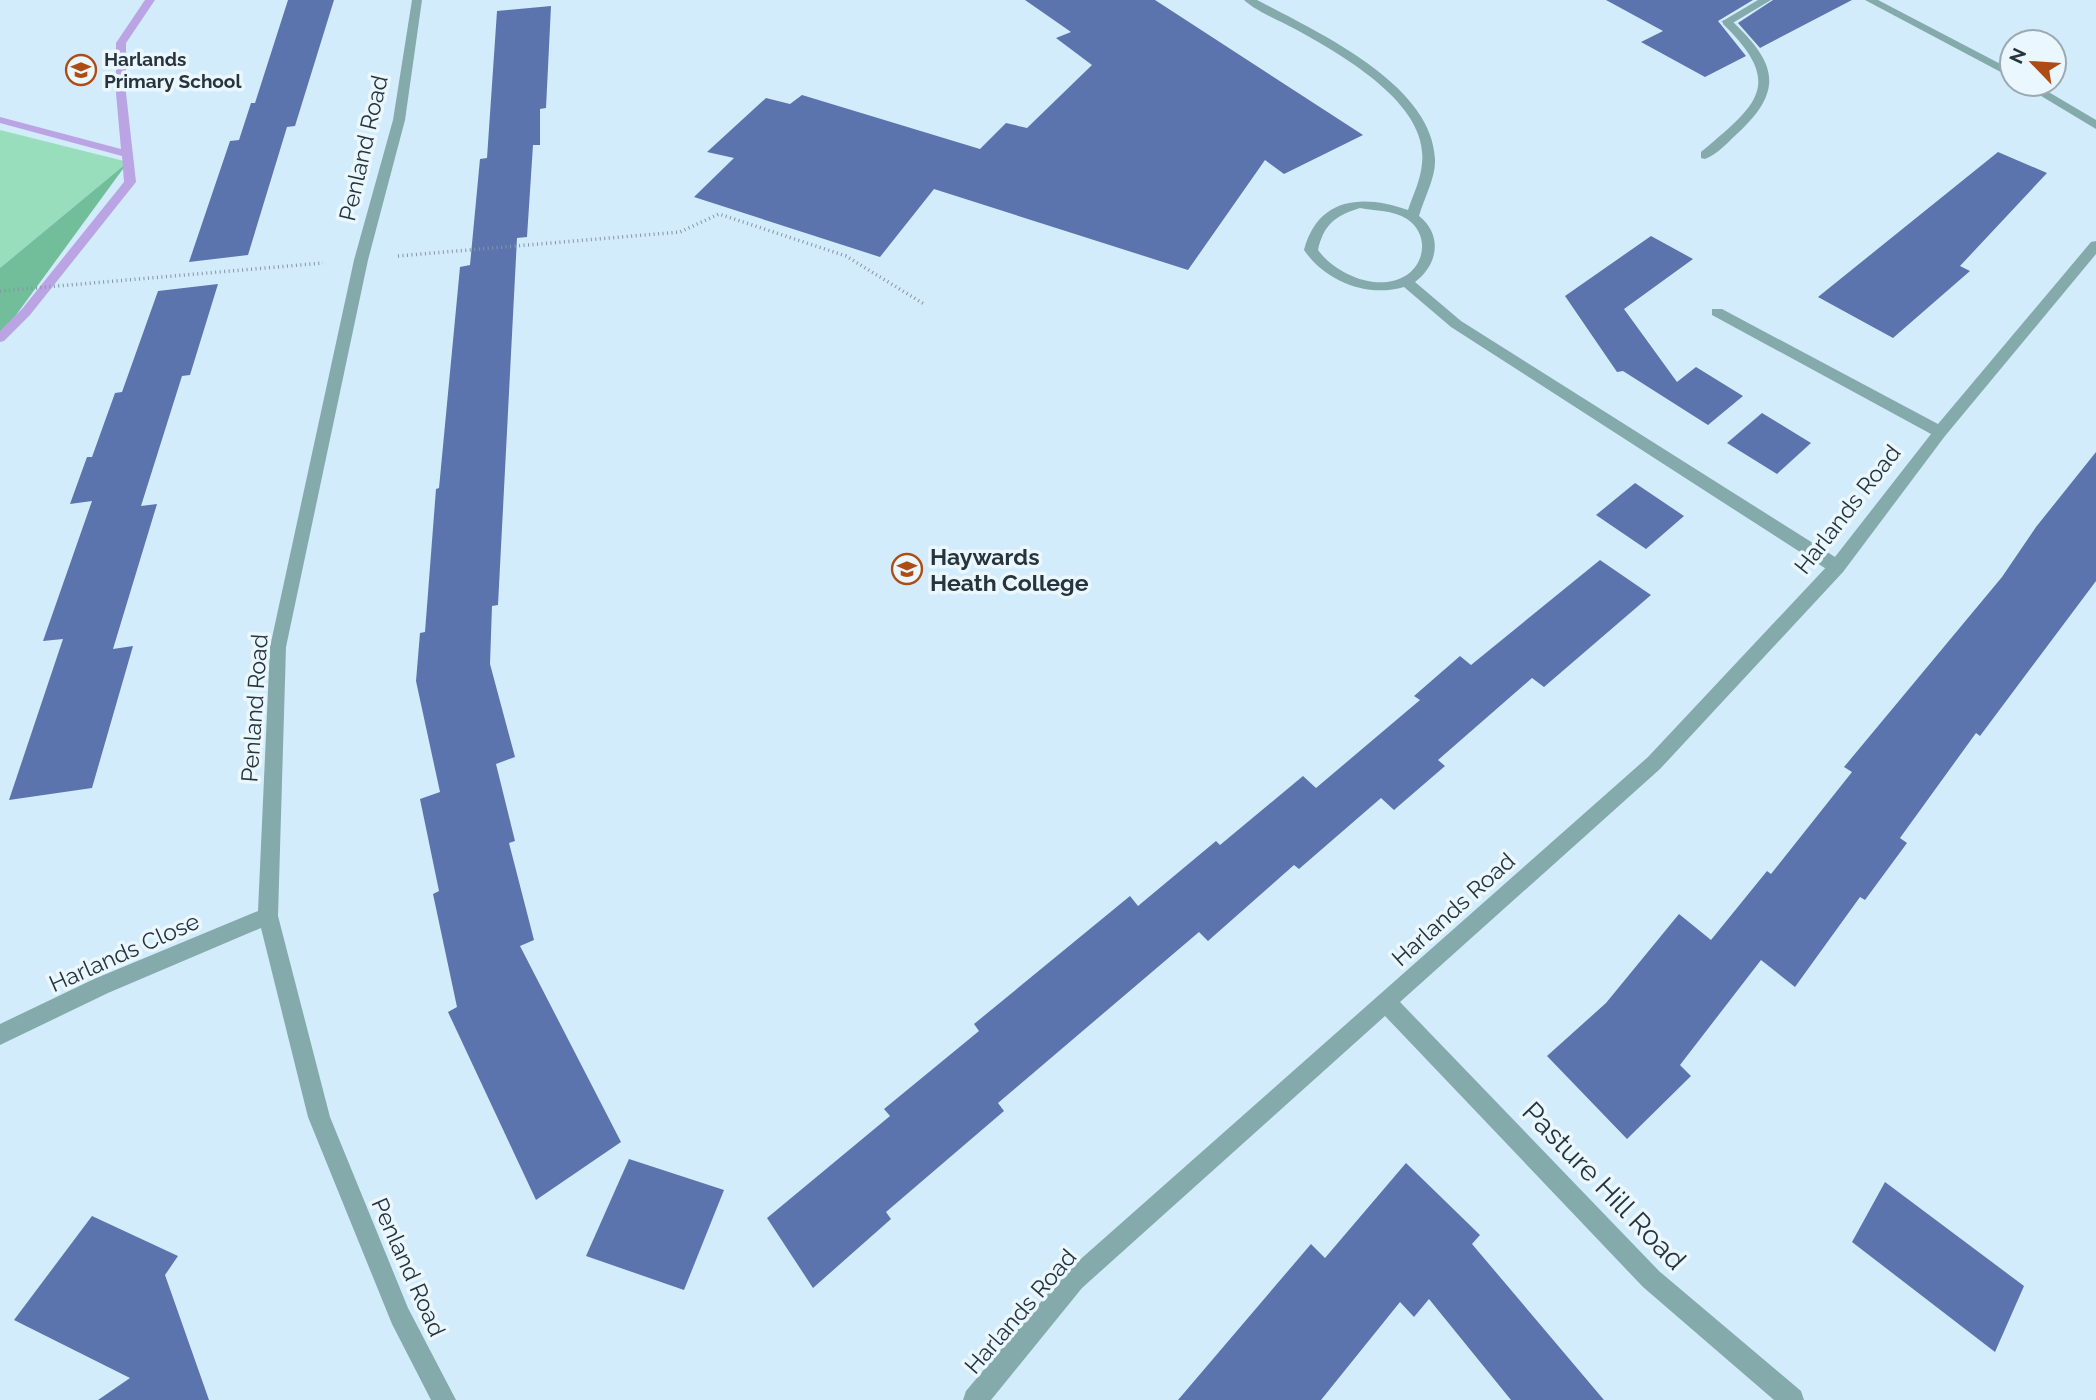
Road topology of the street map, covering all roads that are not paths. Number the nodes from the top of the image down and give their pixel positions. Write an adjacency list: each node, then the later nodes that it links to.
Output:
1 (417, 0): 15 (street, Penland Road)
2 (1249, 0): 9 (street)
3 (1766, 0): 8 (street)
4 (1870, 0): 5 (street)
5 (1998, 68)
6 (2051, 98): 7 (street)
7 (2096, 125)
8 (1705, 155)
9 (1412, 217): 11 (street); 11 (street)
10 (2096, 245): 13 (street, Harlands Road)
11 (1406, 282): 14 (street)
12 (1717, 312): 13 (street, Harlands Road)
13 (1940, 432): 14 (street, Harlands Road)
14 (1837, 567): 16 (street, Harlands Road)
15 (268, 916): 17 (street, Harlands Close); 18 (street, Penland Road)
16 (1385, 1001): 19 (street, Harlands Road); 20 (street, Pasture Hill Road)
17 (0, 1035)
18 (444, 1400)
19 (975, 1400)
20 (1792, 1400)

